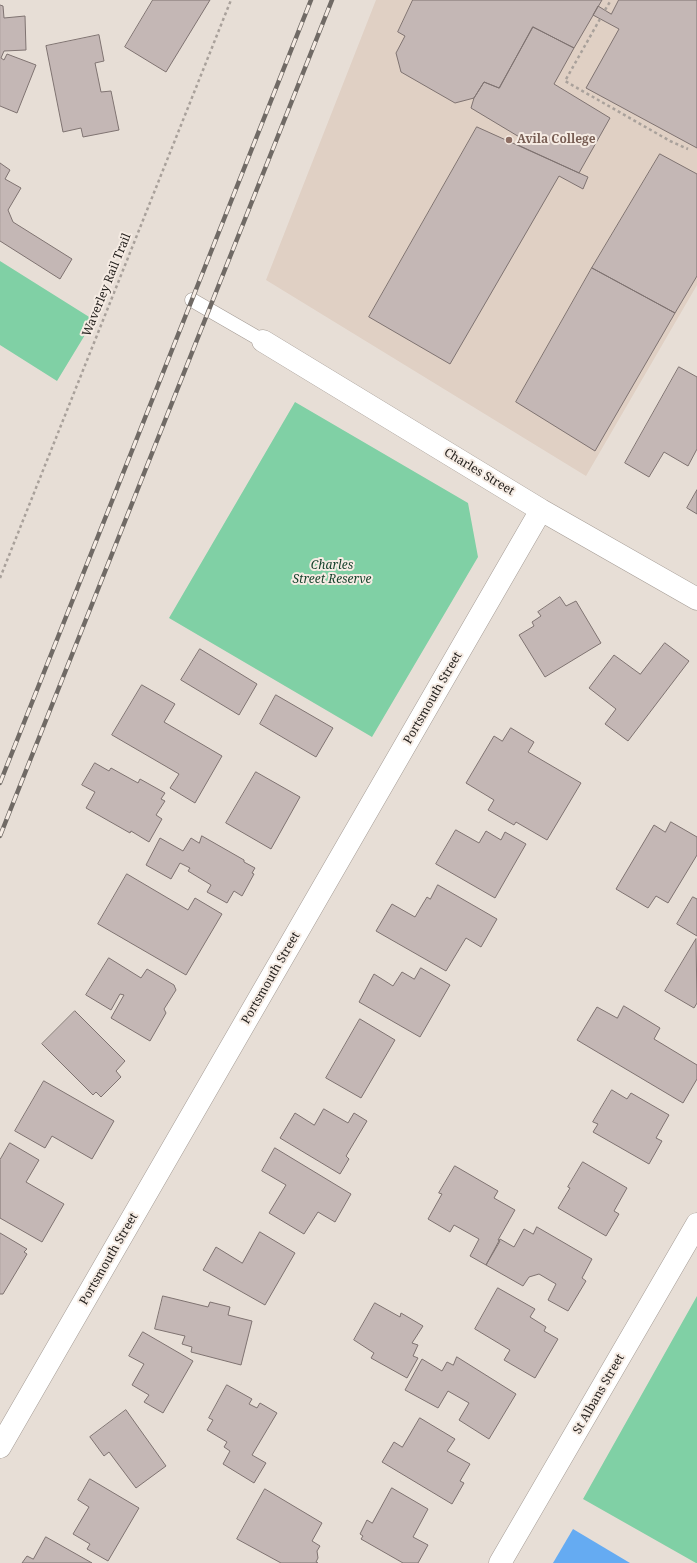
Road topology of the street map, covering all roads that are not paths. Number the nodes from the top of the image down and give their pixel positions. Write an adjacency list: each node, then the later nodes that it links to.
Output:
1 (192, 300): 2 (lane)
2 (263, 341): 3 (street, Charles Street)
3 (541, 510): 4 (street, Charles Street); 6 (street, Portsmouth Street)
4 (697, 599)
5 (697, 1224): 7 (street, St Albans Street)
6 (0, 1447)
7 (500, 1563)

